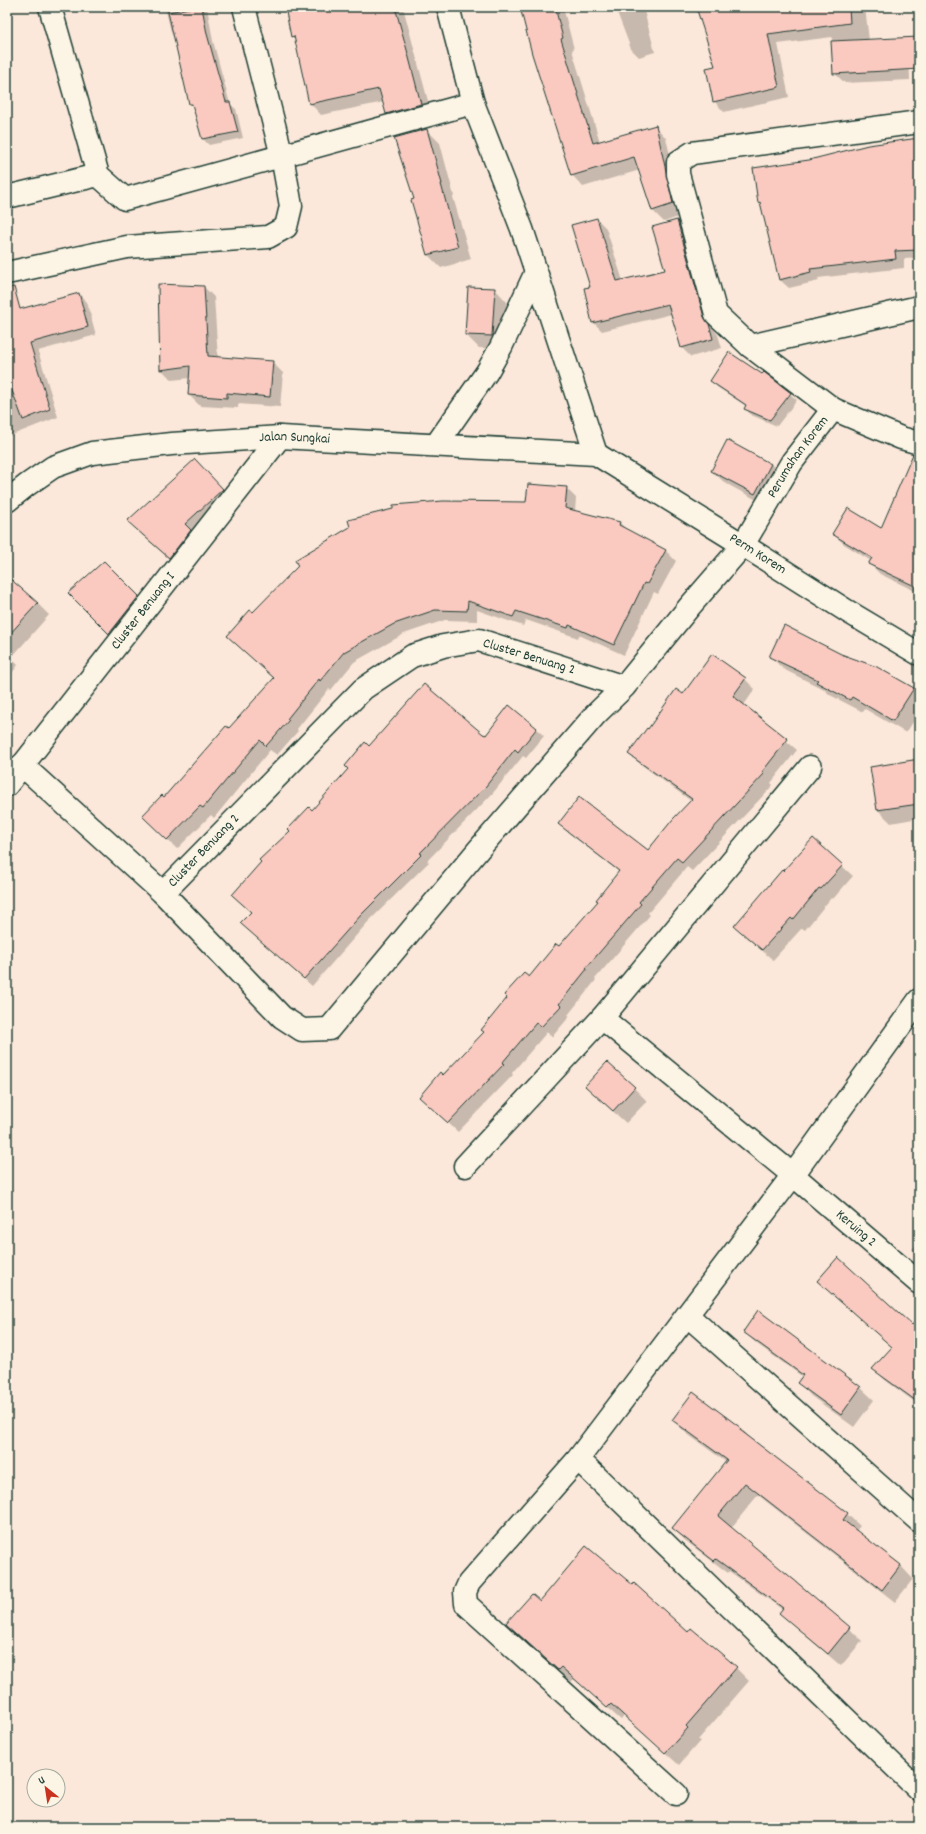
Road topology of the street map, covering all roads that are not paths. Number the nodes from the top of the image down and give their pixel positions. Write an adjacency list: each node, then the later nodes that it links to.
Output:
1 (50, 7): 7 (street)
2 (244, 7): 6 (street)
3 (448, 7): 4 (street)
4 (473, 103): 6 (street); 9 (street)
5 (919, 122): 12 (street)
6 (282, 156): 7 (street); 10 (street)
7 (98, 175): 8 (street)
8 (7, 197)
9 (536, 272): 16 (street); 17 (street)
10 (7, 273)
11 (919, 307): 12 (street)
12 (750, 346): 13 (street)
13 (833, 409): 15 (street, Perumahan Korem); 19 (street, Perumahan Korem)
14 (280, 438): 16 (street, Jalan Sungkai); 18 (street, Jalan Sungkai); 22 (street, Cluster Benuang I)
15 (919, 443)
16 (436, 445): 17 (street, Jalan Sungkai)
17 (596, 454): 19 (street, Perm Korem)
18 (7, 501)
19 (743, 545): 20 (street, Perm Korem); 21 (street)
20 (919, 654)
21 (624, 687): 25 (street, Cluster Benuang 2); 25 (street, Cluster Benuang 2)
22 (22, 766): 24 (street, Cluster Benuang I); 25 (street)
23 (810, 766): 27 (street)
24 (7, 785)
25 (163, 893)
26 (919, 1000): 29 (street)
27 (602, 1018): 28 (street); 29 (street, Keruing 2)
28 (465, 1166)
29 (793, 1175): 30 (street, Keruing 2); 31 (street)
30 (919, 1283)
31 (687, 1316): 32 (street); 33 (street)
32 (578, 1459): 34 (street); 35 (street)
33 (919, 1520)
34 (919, 1790)
35 (676, 1794)

